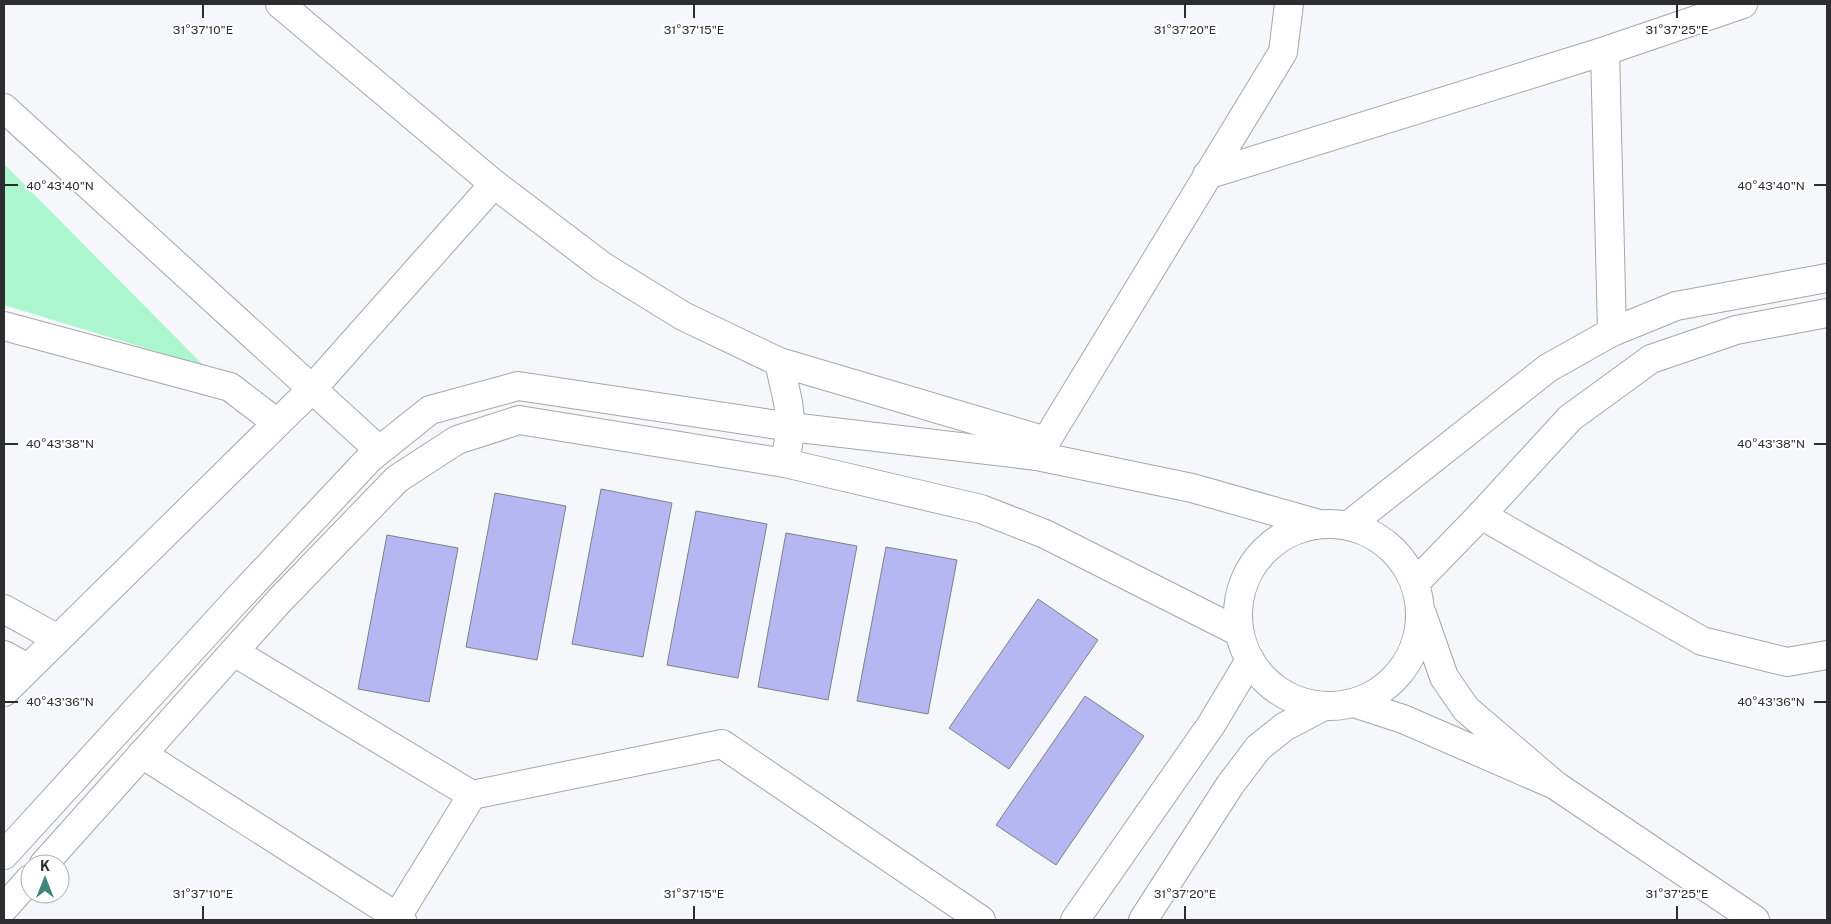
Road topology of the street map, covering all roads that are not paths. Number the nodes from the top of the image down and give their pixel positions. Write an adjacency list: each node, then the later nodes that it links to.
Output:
1 (280, 4): 7 (street)
2 (1289, 4): 6 (street)
3 (1743, 4): 4 (street)
4 (1605, 51): 6 (street); 11 (street)
5 (4, 108): 13 (street)
6 (1207, 175): 16 (street)
7 (494, 184): 12 (street); 13 (street)
8 (1827, 278): 11 (street)
9 (1827, 313): 19 (street)
10 (4, 326): 14 (street)
11 (1612, 332): 21 (street)
12 (779, 362): 15 (street); 16 (street)
13 (312, 389): 14 (street); 17 (street)
14 (277, 423): 26 (street)
15 (791, 427): 16 (street); 17 (street); 18 (street)
16 (1042, 448): 20 (street)
17 (379, 450): 38 (street)
18 (786, 463): 25 (street); 27 (street)
19 (1481, 515): 22 (street); 28 (street)
20 (1319, 524): 21 (street); 25 (street)
21 (1350, 525): 22 (street)
22 (1416, 582): 24 (street)
23 (4, 609): 26 (street)
24 (1422, 612): 33 (street); 36 (street)
25 (1239, 632): 30 (street)
26 (58, 639): 31 (street)
27 (234, 652): 35 (street); 37 (street)
28 (1827, 655)
29 (4, 656): 31 (street)
30 (1250, 660): 34 (street); 44 (street)
31 (28, 668): 32 (street)
32 (4, 692)
33 (1354, 703): 34 (street); 36 (street)
34 (1324, 706): 45 (street)
35 (142, 754): 39 (street); 42 (street)
36 (1555, 784): 46 (street)
37 (472, 795): 42 (street); 43 (street)
38 (4, 854)
39 (53, 854)
40 (20, 890): 41 (street)
41 (4, 908)
42 (398, 919)
43 (981, 920)
44 (1075, 920)
45 (1143, 920)
46 (1754, 920)

